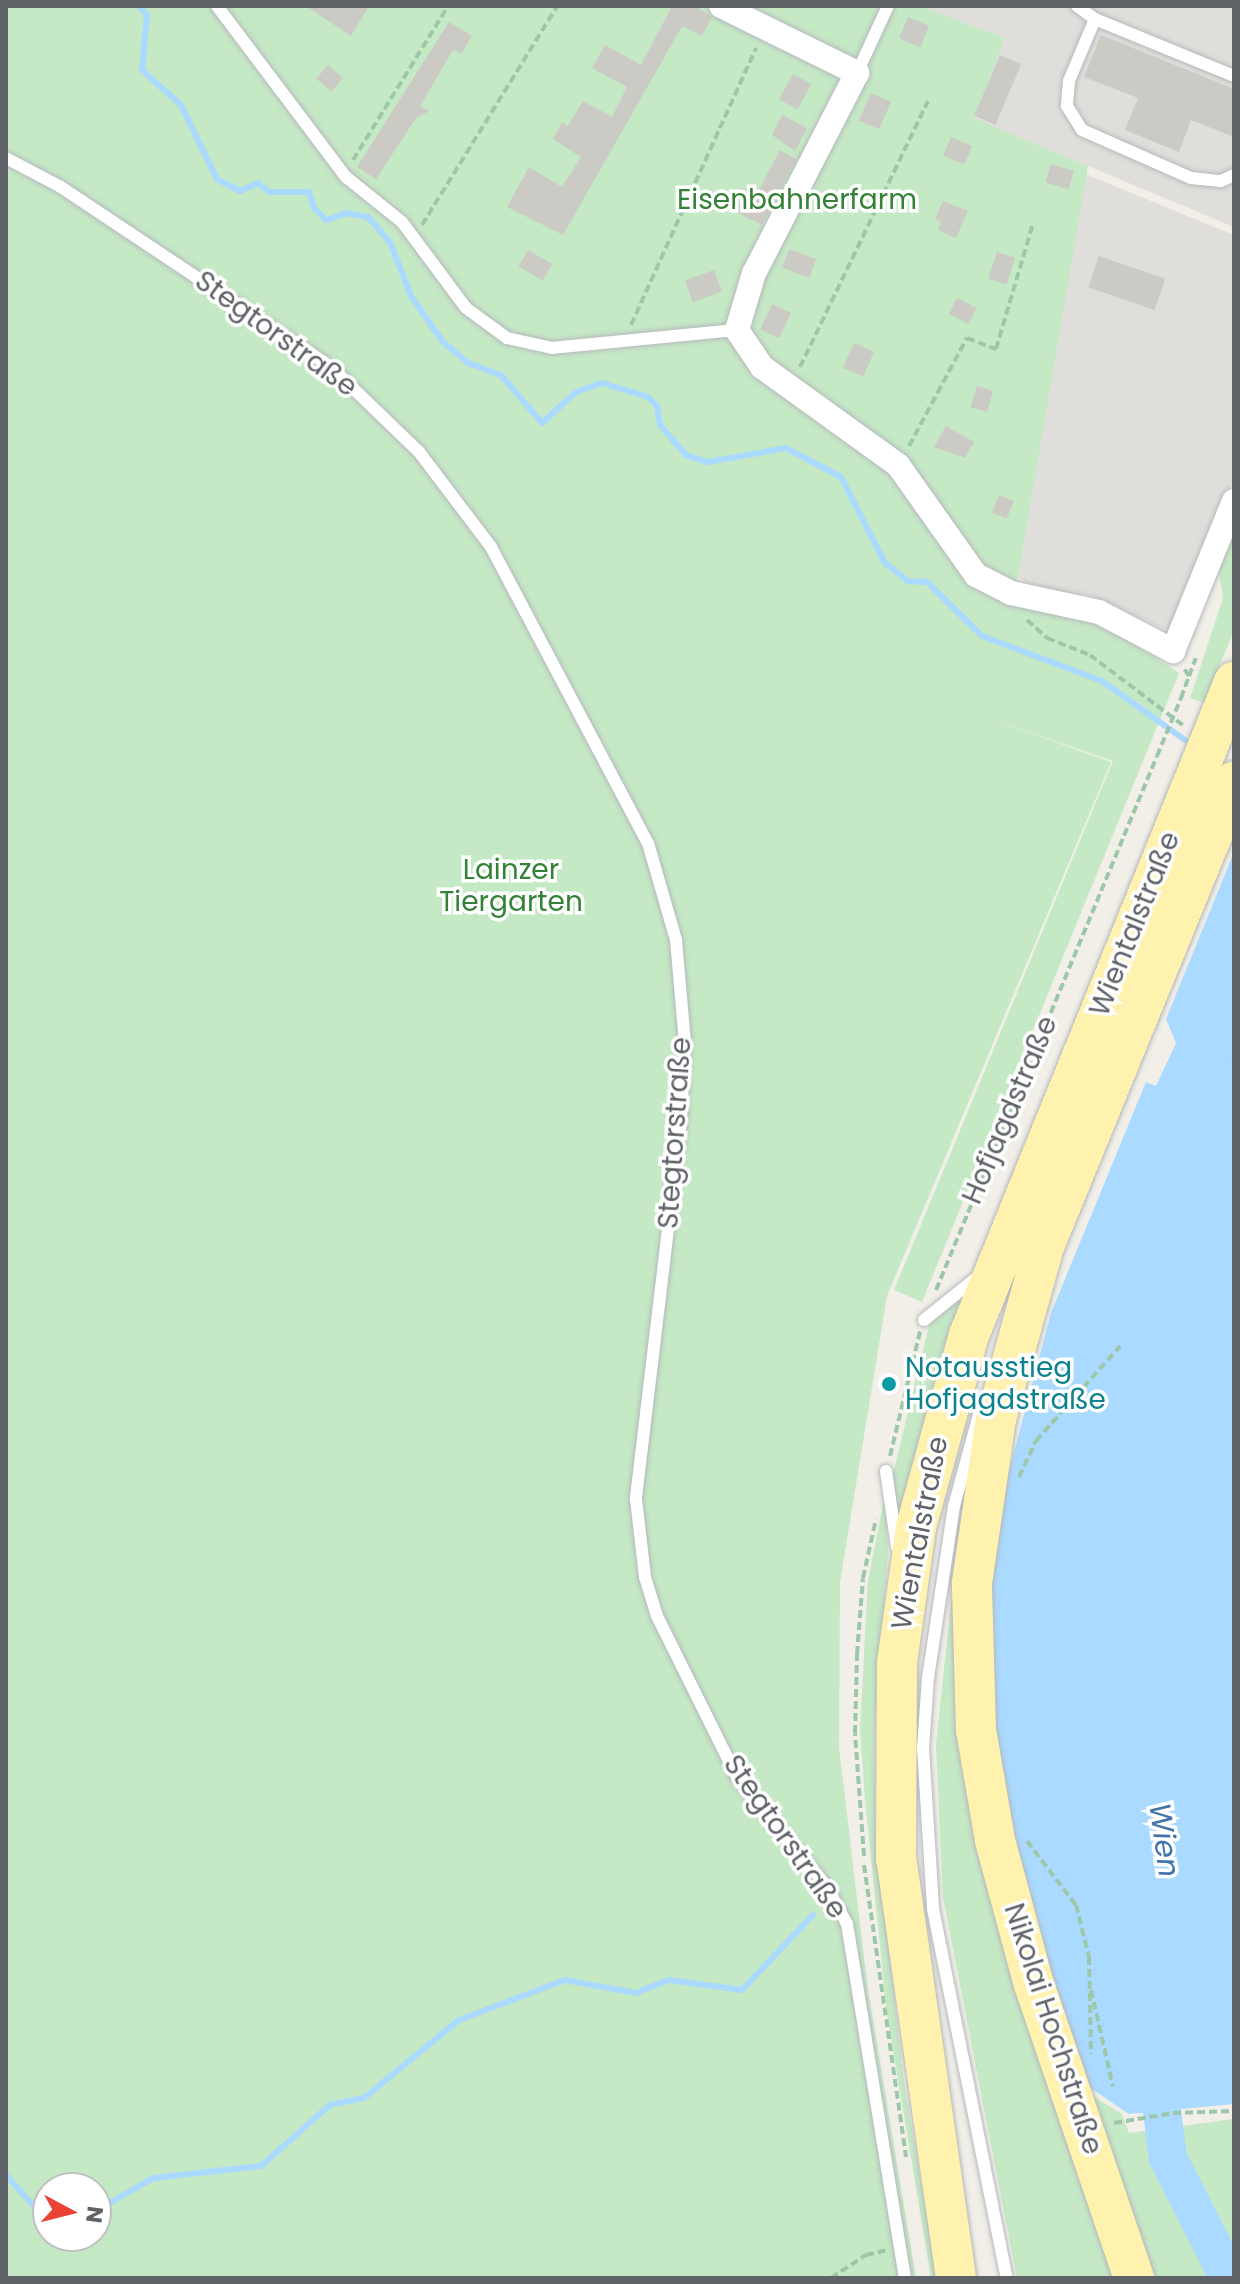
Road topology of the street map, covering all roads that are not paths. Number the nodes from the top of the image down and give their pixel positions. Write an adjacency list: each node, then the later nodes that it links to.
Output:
1 (217, 6): 10 (lane)
2 (721, 6): 6 (street)
3 (888, 6): 6 (lane)
4 (1077, 6): 5 (lane)
5 (1095, 19): 7 (lane); 9 (lane)
6 (857, 73): 10 (street)
7 (1234, 76)
8 (6, 158): 21 (lane, Stegtorstraße)
9 (1234, 175)
10 (737, 330): 11 (street)
11 (1234, 501)
12 (1228, 696): 13 (main road)
13 (1218, 788): 14 (main road, Wientalstraße); 15 (main road, Wientalstraße)
14 (1043, 1249): 19 (main road, Wientalstraße); 22 (lane)
15 (996, 1264): 16 (lane); 18 (main road, Wientalstraße)
16 (924, 1320)
17 (886, 1471): 18 (lane)
18 (906, 1589): 20 (main road, Wientalstraße)
19 (1006, 1834): 23 (main road, Nikolai Hochstraße)
20 (959, 2264)
21 (905, 2278)
22 (1007, 2278)
23 (1134, 2278)

